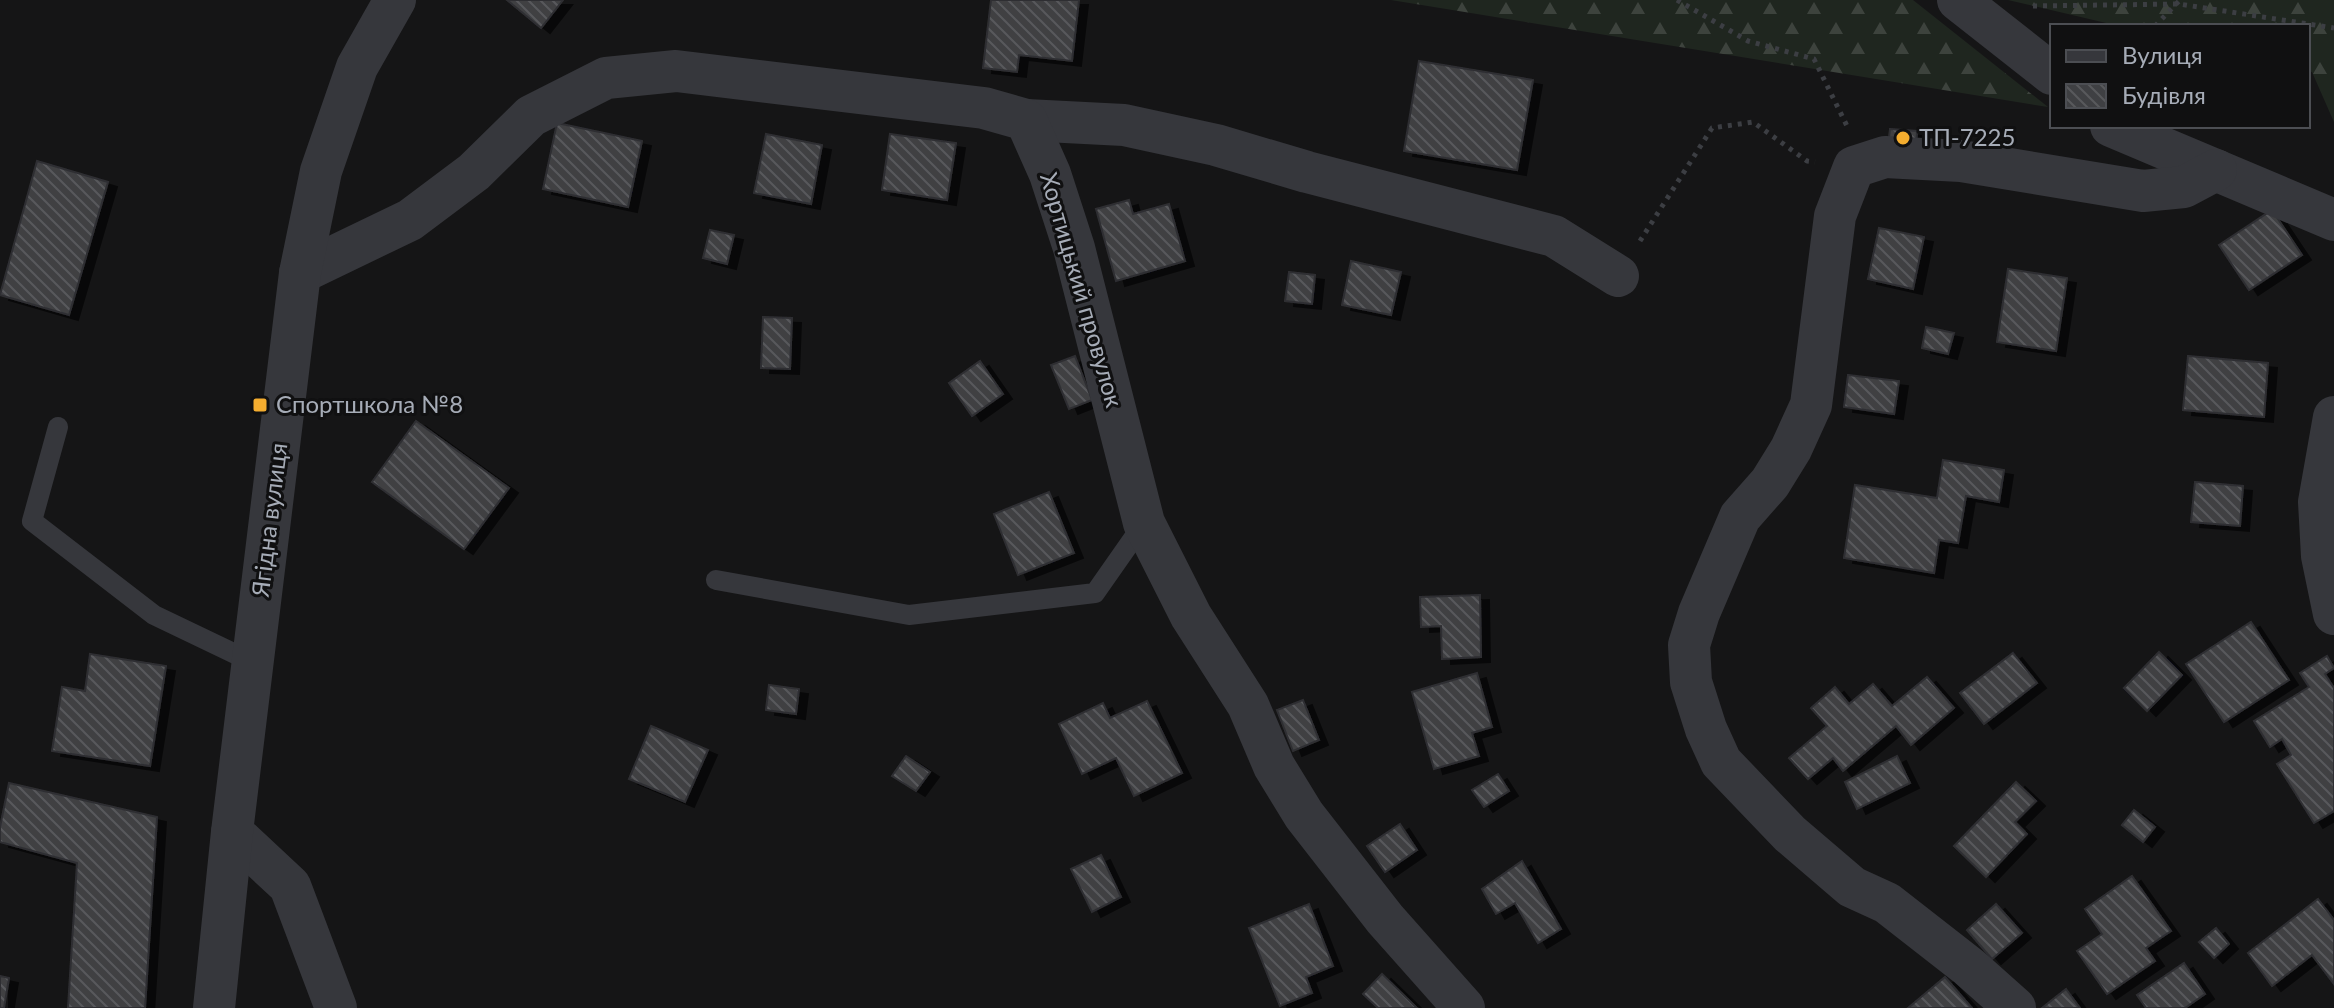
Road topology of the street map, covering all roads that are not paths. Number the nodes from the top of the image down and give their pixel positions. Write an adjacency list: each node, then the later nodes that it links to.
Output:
1 (395, 0): 8 (street, Ягідна вулиця)
2 (1958, 0): 3 (street)
3 (2050, 72)
4 (1026, 120): 8 (street); 9 (street); 12 (street, Хортицький провулок)
5 (2116, 128): 6 (street)
6 (2216, 170): 7 (street); 20 (street)
7 (2334, 220)
8 (300, 273): 15 (street, Ягідна вулиця)
9 (1618, 276)
10 (2334, 417): 14 (street)
11 (58, 427): 15 (lane)
12 (1144, 523): 13 (lane); 19 (street, Хортицький провулок)
13 (716, 580)
14 (2334, 614)
15 (252, 662): 16 (street, Ягідна вулиця)
16 (232, 832): 17 (street, Ягідна вулиця); 18 (street)
17 (214, 1008)
18 (336, 1008)
19 (1464, 1008)
20 (2015, 1008)

